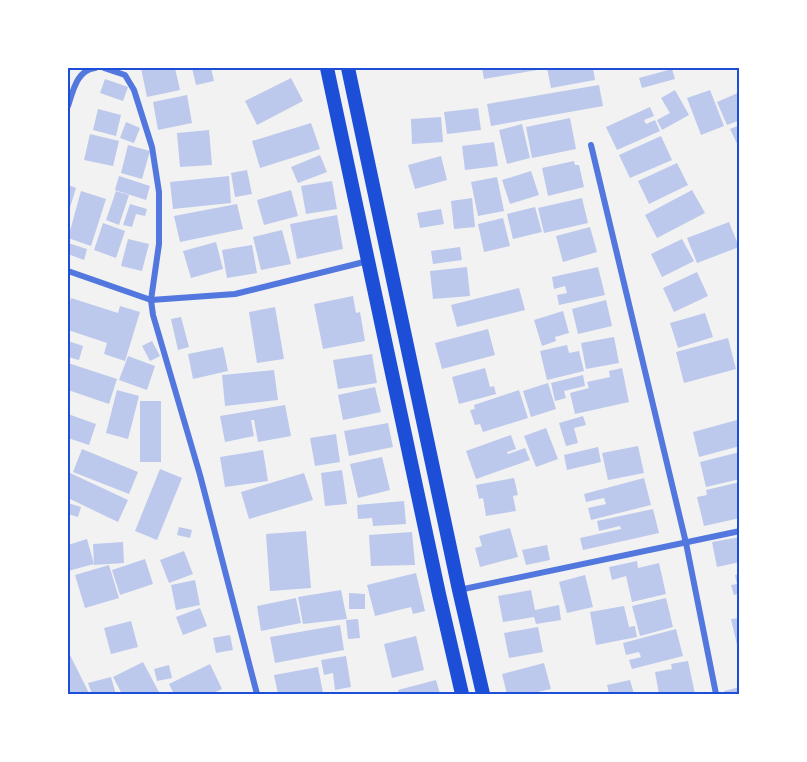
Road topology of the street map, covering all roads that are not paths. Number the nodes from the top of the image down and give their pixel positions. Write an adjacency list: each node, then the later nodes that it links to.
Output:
1 (95, 68): 5 (street)
2 (109, 68): 9 (street)
3 (327, 68): 7 (main road)
4 (348, 68): 12 (main road)
5 (68, 106)
6 (591, 145): 11 (street)
7 (369, 261): 9 (street); 14 (main road)
8 (68, 271): 9 (street)
9 (151, 300): 13 (street)
10 (740, 531): 11 (street)
11 (686, 543): 12 (street); 16 (street)
12 (459, 590): 15 (main road)
13 (257, 694)
14 (462, 694)
15 (483, 694)
16 (716, 694)

